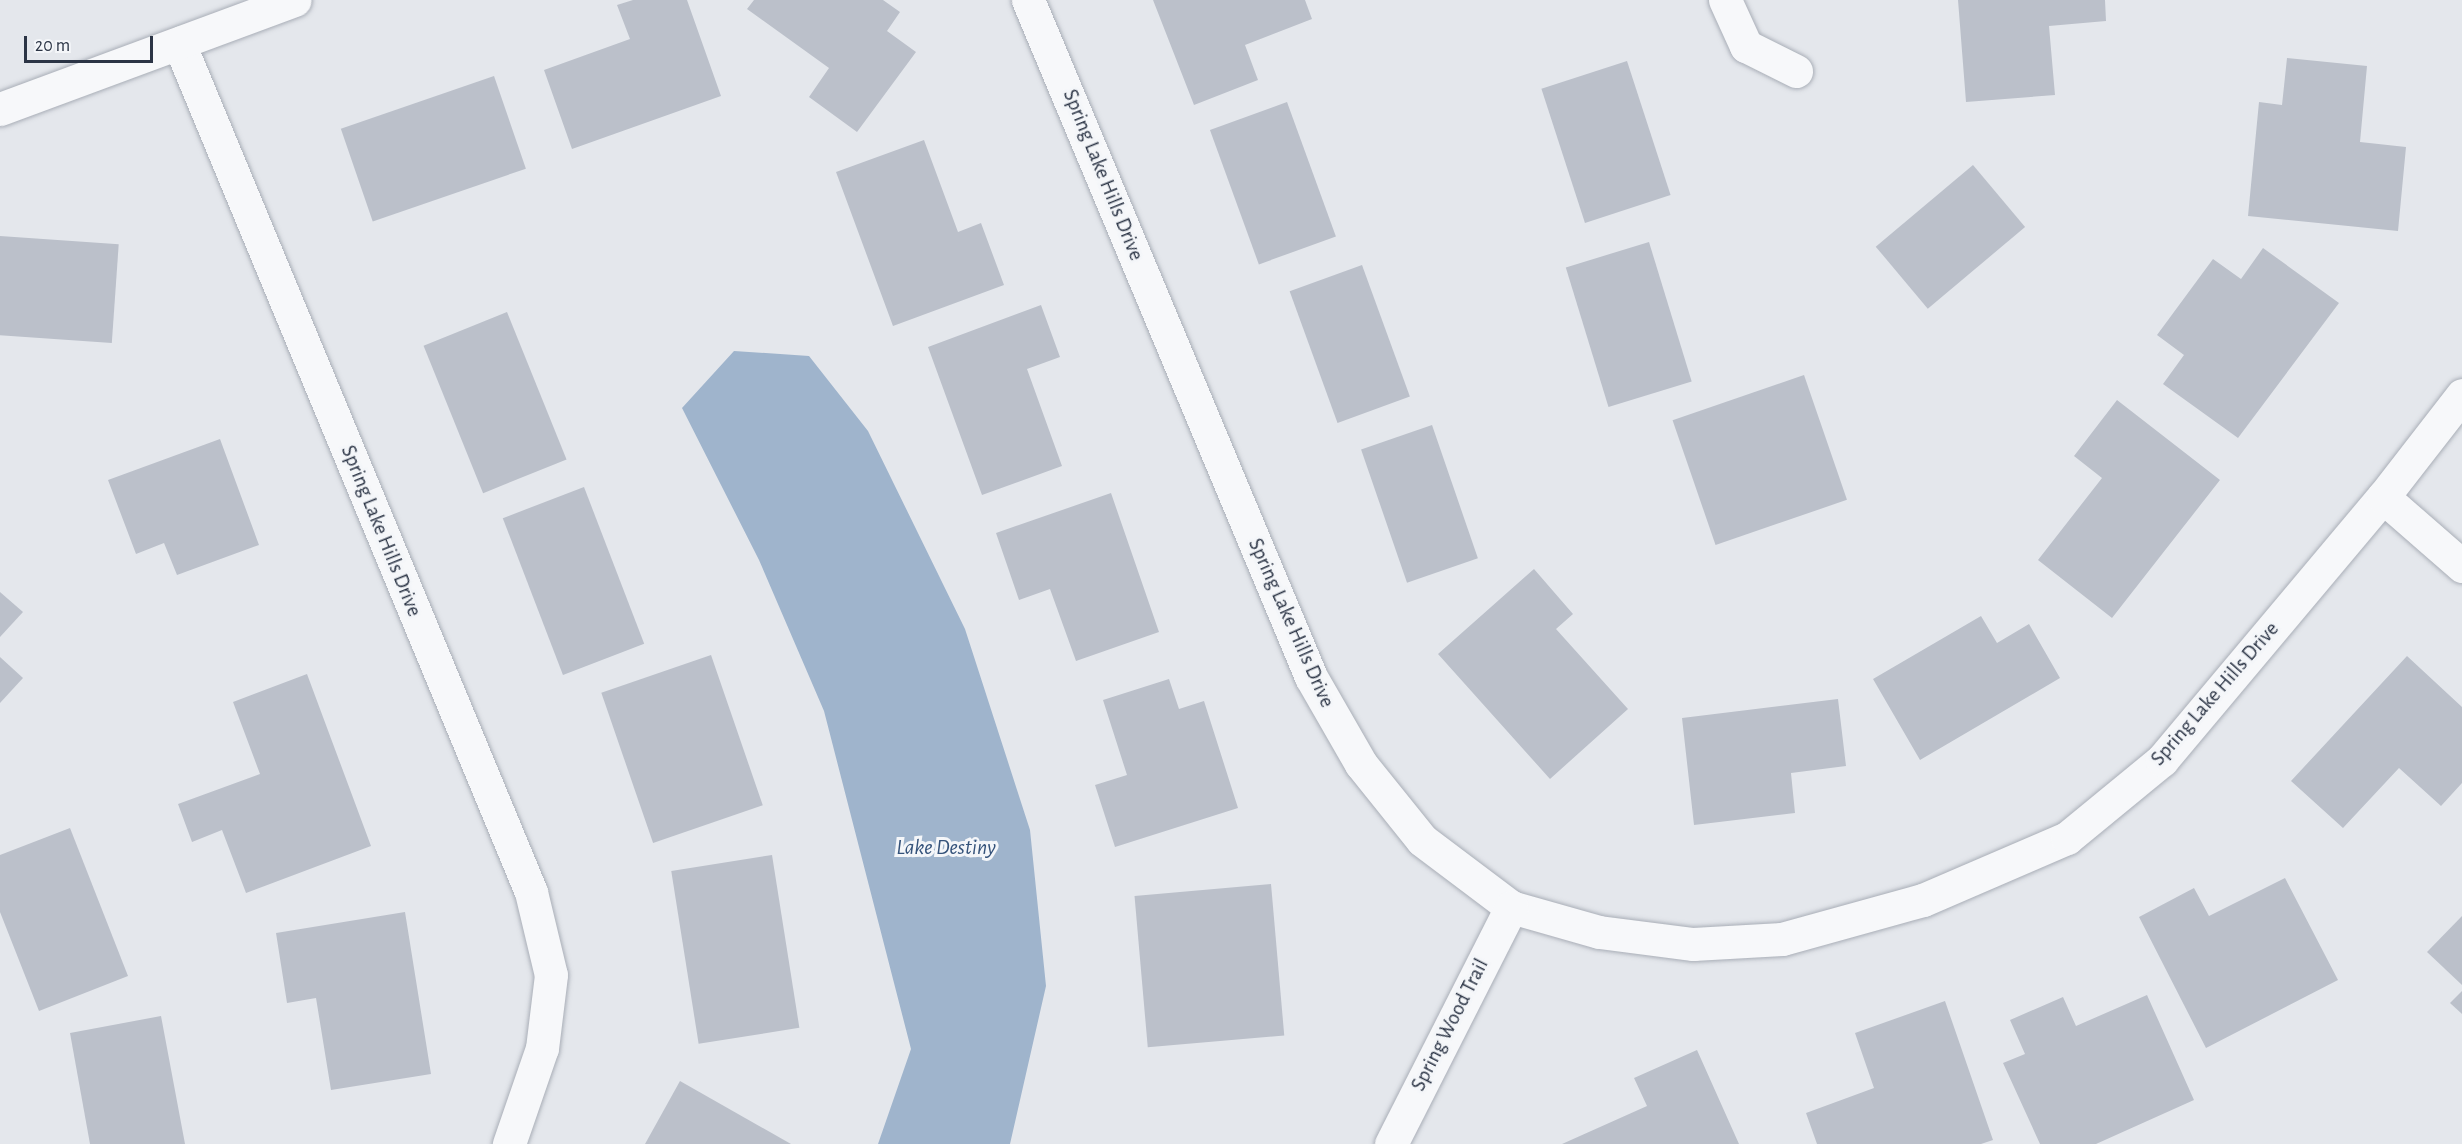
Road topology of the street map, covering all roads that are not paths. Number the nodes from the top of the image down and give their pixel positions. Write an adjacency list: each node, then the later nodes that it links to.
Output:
1 (294, 0): 4 (street)
2 (1028, 0): 10 (street, Spring Lake Hills Drive)
3 (1725, 0): 5 (street)
4 (179, 43): 6 (street); 11 (street, Spring Lake Hills Drive)
5 (1796, 71)
6 (0, 109)
7 (2462, 395): 8 (street, Spring Lake Hills Drive)
8 (2383, 497): 9 (street); 10 (street, Spring Lake Hills Drive)
9 (2462, 566)
10 (1510, 907): 12 (street, Spring Wood Trail)
11 (509, 1144)
12 (1392, 1144)

